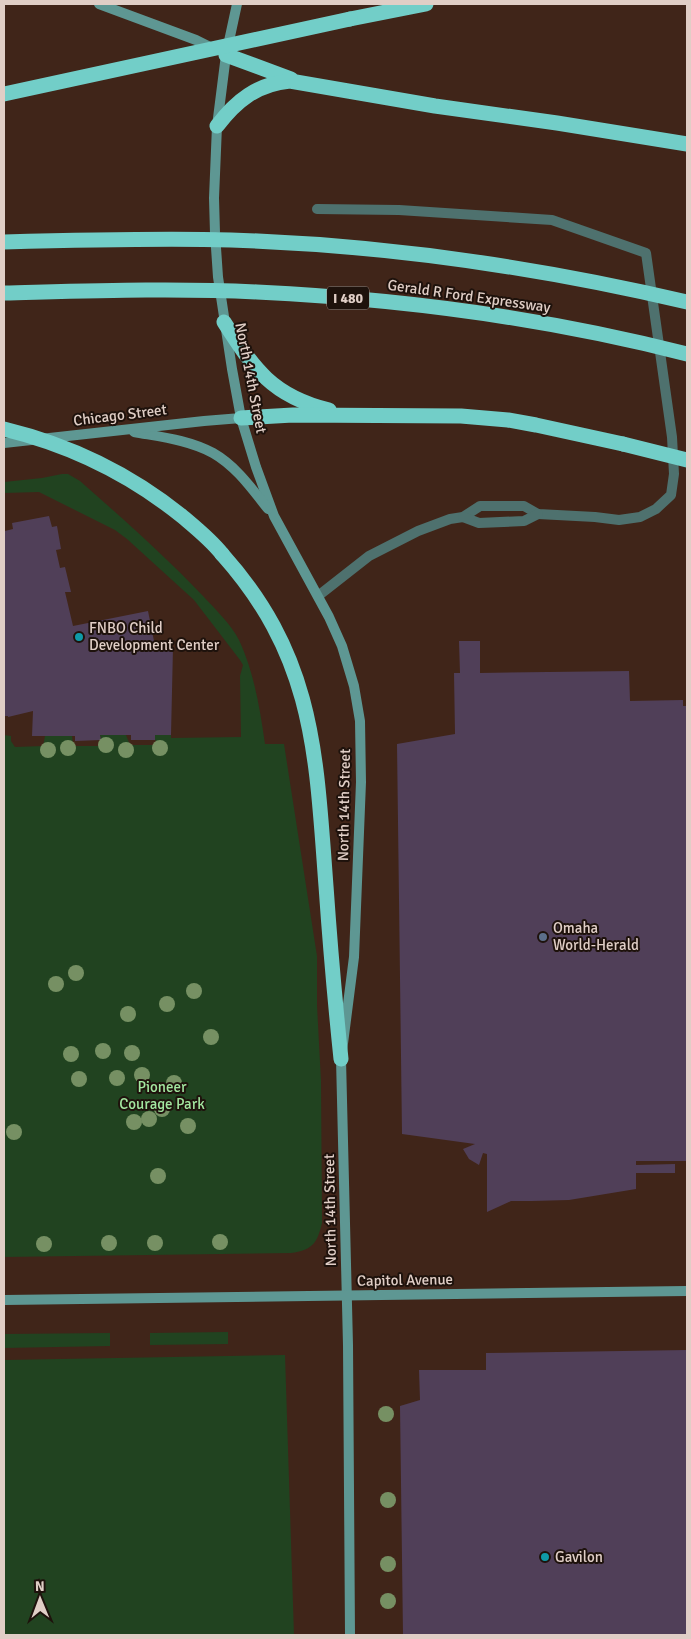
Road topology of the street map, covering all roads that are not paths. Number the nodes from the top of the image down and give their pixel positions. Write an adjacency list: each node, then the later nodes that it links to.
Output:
1 (100, 4): 4 (main road)
2 (237, 4): 4 (main road, North 14th Street)
3 (426, 4): 6 (highway, bridge)
4 (226, 55): 5 (highway); 7 (main road, North 14th Street)
5 (302, 83): 7 (highway); 8 (highway)
6 (4, 94)
7 (217, 126): 13 (main road, North 14th Street)
8 (687, 144)
9 (317, 209): 21 (lane)
10 (4, 242): 12 (highway, bridge)
11 (4, 293): 14 (highway, Gerald R Ford Expressway / I 480, bridge)
12 (687, 302)
13 (224, 322): 15 (highway); 16 (main road, North 14th Street)
14 (687, 354)
15 (360, 415): 16 (highway); 20 (highway, bridge)
16 (241, 418): 18 (main road, Chicago Street); 22 (main road, North 14th Street)
17 (4, 429): 25 (highway, bridge)
18 (121, 430): 19 (main road, Chicago Street); 22 (main road)
19 (4, 443)
20 (687, 460)
21 (538, 514): 23 (lane); 23 (lane)
22 (274, 516): 24 (main road, North 14th Street)
23 (463, 516): 24 (lane)
24 (318, 596): 25 (main road, North 14th Street)
25 (341, 1059): 27 (main road, North 14th Street)
26 (687, 1291): 27 (main road, Capitol Avenue)
27 (347, 1295): 28 (main road, Capitol Avenue); 29 (main road, North 14th Street)
28 (4, 1300)
29 (350, 1635)

